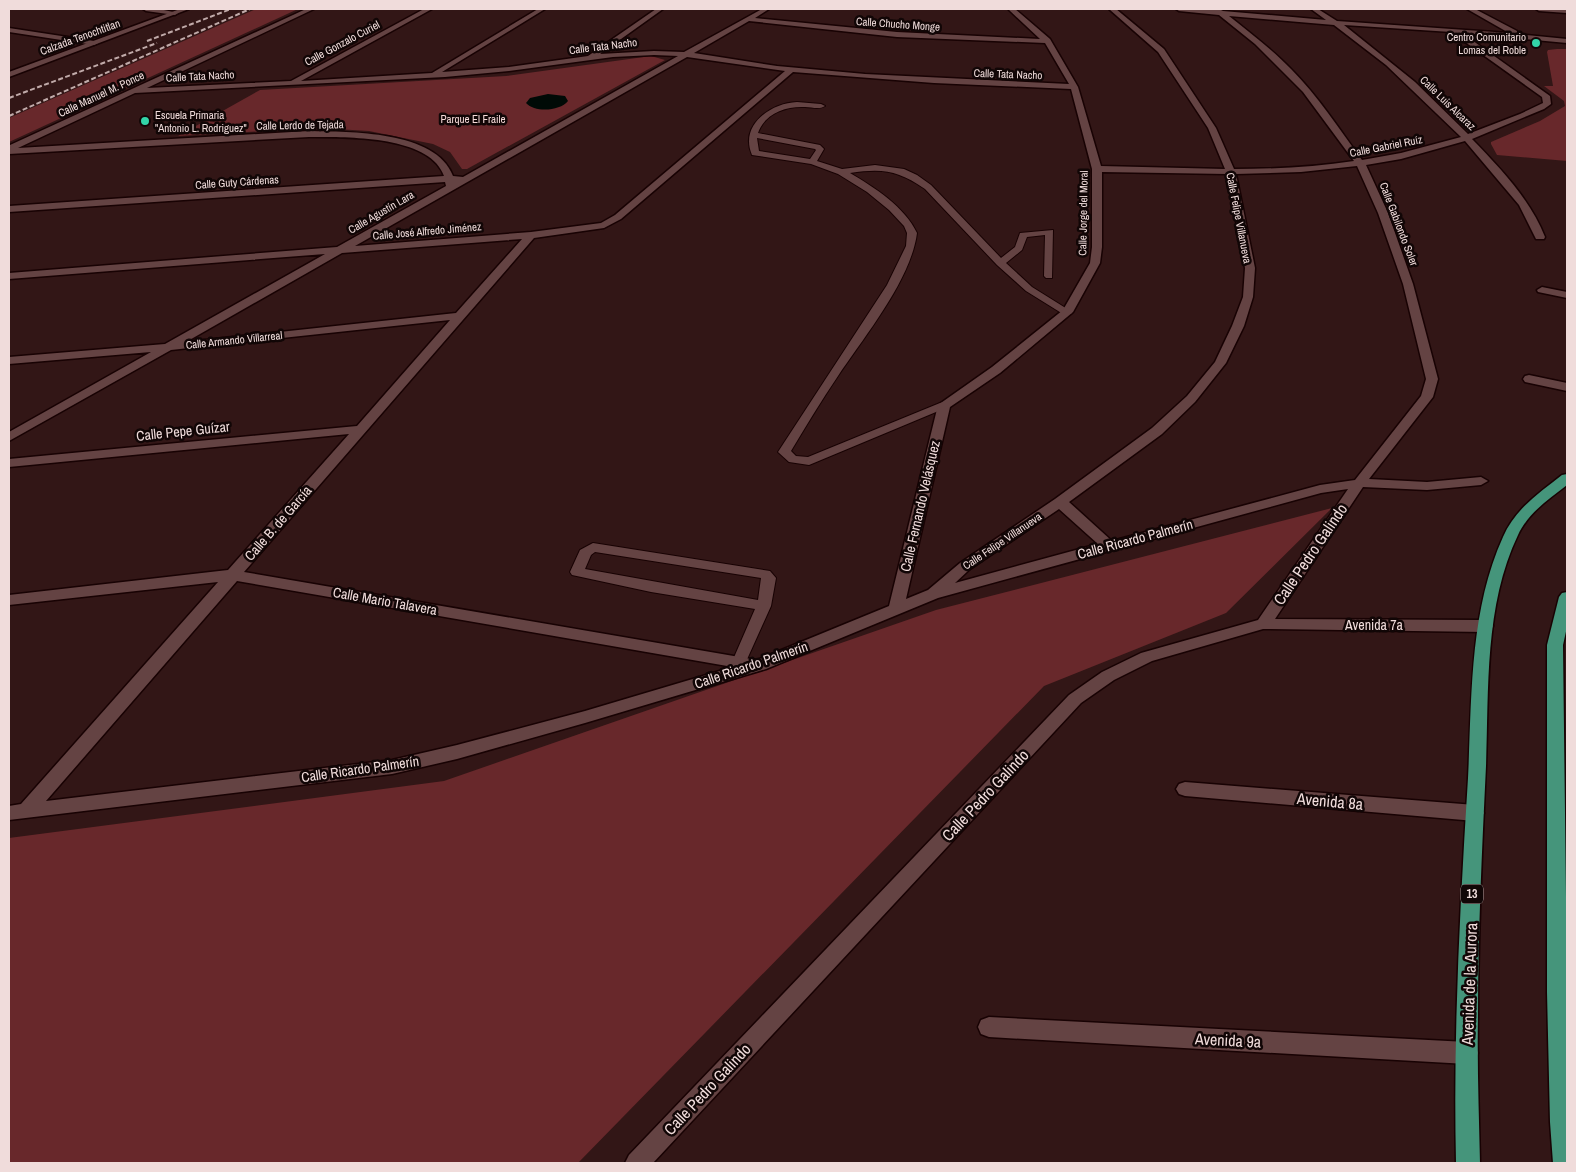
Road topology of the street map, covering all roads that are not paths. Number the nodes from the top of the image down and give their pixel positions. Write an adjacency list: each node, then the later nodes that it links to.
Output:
1 (146, 9): 16 (street)
2 (186, 9): 16 (street, Calzada Tenochtitlan)
3 (311, 9): 32 (street, Calle Manuel M. Ponce)
4 (429, 9): 30 (street, Calle Gonzalo Curiel)
5 (542, 9): 29 (street)
6 (660, 9): 26 (street)
7 (766, 9): 17 (street, Calle Agustín Lara)
8 (1011, 9): 22 (street, Calle Jorge del Moral)
9 (1112, 9): 41 (street, Calle Felipe Villanueva)
10 (1179, 9): 14 (street)
11 (1314, 9): 18 (street, Calle Luis Alcaraz)
12 (1470, 9): 21 (street)
13 (1539, 9): 15 (street)
14 (1218, 11): 18 (street); 38 (street, Calle Gabilondo Soler)
15 (1567, 12)
16 (175, 13): 24 (street, Calzada Tenochtitlan)
17 (747, 19): 22 (street, Calle Chucho Monge); 25 (street, Calle Agustín Lara)
18 (1335, 22): 20 (street); 35 (street, Calle Luis Alcaraz)
19 (9, 30): 24 (street)
20 (1453, 30): 21 (street); 35 (street, Calle Gabriel Ruíz)
21 (1520, 36): 23 (street)
22 (1047, 41): 31 (street, Calle Jorge del Moral)
23 (1567, 41)
24 (94, 43): 28 (street, Calzada Tenochtitlan)
25 (685, 55): 26 (street, Calle Tata Nacho); 27 (street, Calle Tata Nacho); 42 (street, Calle Agustín Lara)
26 (588, 59): 29 (street, Calle Tata Nacho)
27 (792, 70): 31 (street, Calle Tata Nacho); 44 (street, Calle José Alfredo Jiménez)
28 (9, 74)
29 (432, 75): 30 (street, Calle Tata Nacho)
30 (292, 82): 32 (street, Calle Tata Nacho)
31 (1074, 87): 39 (street, Calle Jorge del Moral)
32 (134, 91): 36 (street, Calle Manuel M. Ponce)
33 (821, 106): 34 (lane)
34 (754, 134): 37 (lane); 37 (lane)
35 (1469, 139): 38 (street, Calle Gabriel Ruíz); 45 (street, Calle Luis Alcaraz)
36 (9, 150): 42 (street, Calle Lerdo de Tejada)
37 (812, 162): 40 (lane)
38 (1361, 164): 41 (street, Calle Gabriel Ruíz); 64 (street, Calle Gabilondo Soler)
39 (1097, 170): 41 (street, Calle Gabriel Ruíz); 52 (street, Calle Jorge del Moral)
40 (842, 172): 47 (lane); 58 (lane)
41 (1231, 173): 65 (street, Calle Felipe Villanueva)
42 (450, 182): 43 (street, Calle Guty Cárdenas); 46 (street, Calle Agustín Lara)
43 (9, 209)
44 (531, 235): 46 (street, Calle José Alfredo Jiménez); 53 (street, Calle B. de García)
45 (1540, 237)
46 (339, 251): 48 (street, Calle José Alfredo Jiménez); 54 (street, Calle Agustín Lara)
47 (1000, 263): 49 (lane); 52 (lane)
48 (9, 276)
49 (1049, 276)
50 (1542, 290): 51 (street)
51 (1567, 295)
52 (1067, 312): 58 (street, Calle Jorge del Moral)
53 (460, 316): 54 (street, Calle Armando Villarreal); 59 (street, Calle B. de García)
54 (169, 347): 55 (street, Calle Armando Villarreal); 60 (street, Calle Agustín Lara)
55 (9, 360)
56 (1529, 379): 57 (street)
57 (1567, 387)
58 (944, 405): 72 (street, Calle Fernando Velásquez)
59 (361, 429): 61 (street, Calle Pepe Guízar); 67 (street, Calle B. de García)
60 (9, 436)
61 (9, 463)
62 (1567, 478): 74 (main road, 13)
63 (1481, 481): 64 (street, Calle Ricardo Palmerín)
64 (1359, 483): 66 (street, Calle Ricardo Palmerín); 73 (street, Calle Pedro Galindo)
65 (1060, 502): 66 (street); 68 (street, Calle Felipe Villanueva)
66 (1109, 546): 68 (street, Calle Ricardo Palmerín)
67 (232, 575): 70 (street, Calle Mario Talavera); 75 (street, Calle Mario Talavera); 78 (street, Calle B. de García)
68 (933, 594): 72 (street, Calle Ricardo Palmerín)
69 (1567, 597): 85 (main road)
70 (9, 600)
71 (764, 606): 71 (lane); 75 (lane)
72 (896, 608): 76 (street, Calle Ricardo Palmerín)
73 (1263, 624): 74 (street, Avenida 7a); 83 (street, Calle Pedro Galindo)
74 (1485, 626): 80 (main road, Avenida de la Aurora / 13)
75 (740, 662): 76 (street, Calle Mario Talavera)
76 (760, 665): 78 (street, Calle Ricardo Palmerín)
77 (1186, 789): 80 (street, Avenida 8a)
78 (26, 811): 79 (street, Calle Ricardo Palmerín)
79 (9, 813)
80 (1475, 813): 82 (main road, Avenida de la Aurora / 13)
81 (989, 1027): 82 (street, Avenida 9a)
82 (1467, 1053): 84 (main road, Avenida de la Aurora / 13)
83 (637, 1163)
84 (1468, 1163)
85 (1565, 1163)

